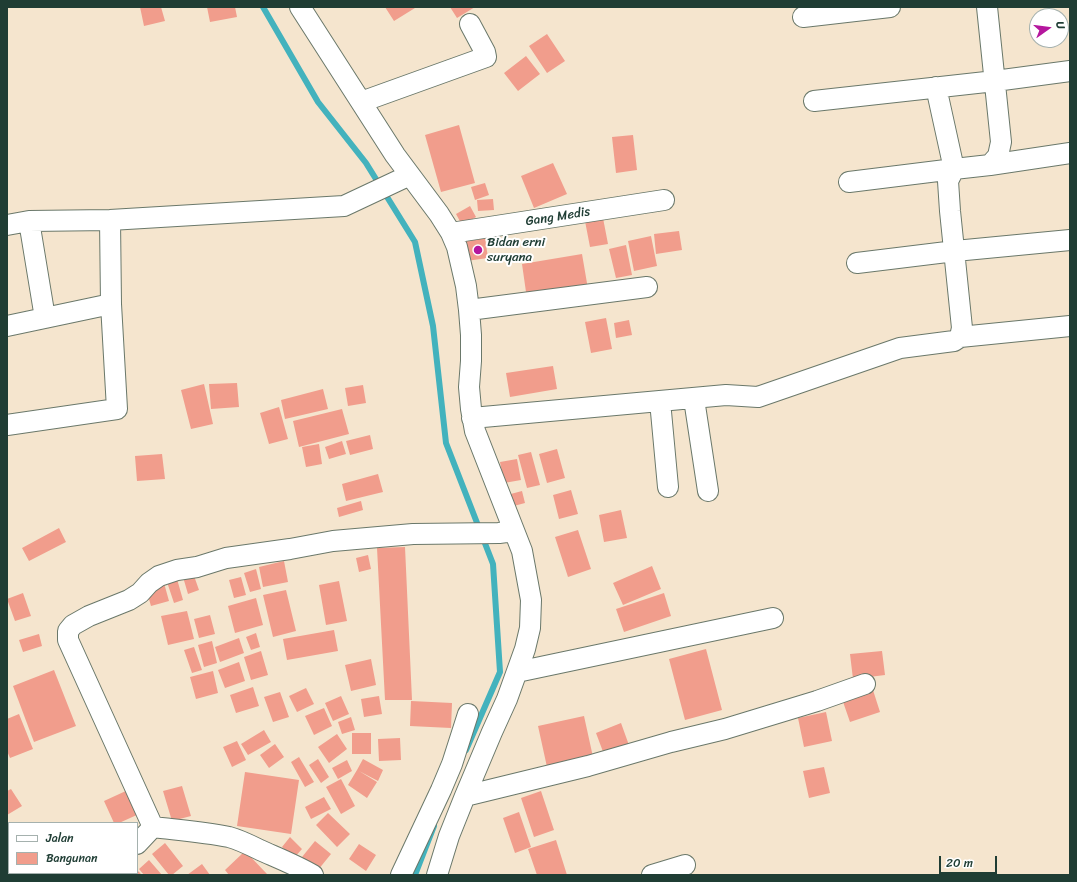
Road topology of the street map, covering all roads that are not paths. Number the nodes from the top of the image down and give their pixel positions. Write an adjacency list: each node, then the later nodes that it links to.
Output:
1 (300, 7): 10 (street)
2 (890, 7): 4 (street)
3 (987, 7): 7 (street)
4 (803, 17)
5 (470, 24): 10 (street)
6 (1070, 71): 7 (street)
7 (995, 81): 8 (street); 12 (street)
8 (936, 87): 9 (street); 13 (street)
9 (814, 101)
10 (361, 102): 14 (street)
11 (1070, 153): 12 (street)
12 (990, 164): 13 (street)
13 (954, 169): 15 (street); 22 (street)
14 (410, 175): 17 (street); 20 (street)
15 (849, 182)
16 (664, 200): 20 (street, Gang Medis)
17 (110, 220): 18 (street); 25 (street)
18 (29, 221): 19 (street); 27 (street)
19 (7, 225)
20 (451, 233): 26 (street)
21 (1070, 240): 22 (street)
22 (954, 251): 23 (street); 30 (street)
23 (857, 263)
24 (647, 287): 26 (street)
25 (111, 304): 27 (street); 34 (street)
26 (469, 310): 33 (street)
27 (45, 318): 28 (street)
28 (7, 326)
29 (1070, 326): 30 (street)
30 (960, 337): 31 (street)
31 (694, 399): 32 (street); 36 (street)
32 (660, 401): 33 (street); 35 (street)
33 (472, 418): 37 (street)
34 (7, 425)
35 (668, 487)
36 (708, 491)
37 (506, 532): 39 (street); 43 (street)
38 (773, 618): 39 (street)
39 (517, 672): 42 (street)
40 (865, 684): 42 (street)
41 (468, 714): 47 (street)
42 (465, 796): 48 (street)
43 (153, 827): 44 (street); 46 (street)
44 (138, 843)
45 (685, 865): 49 (street)
46 (313, 875)
47 (401, 875)
48 (437, 875)
49 (652, 875)

